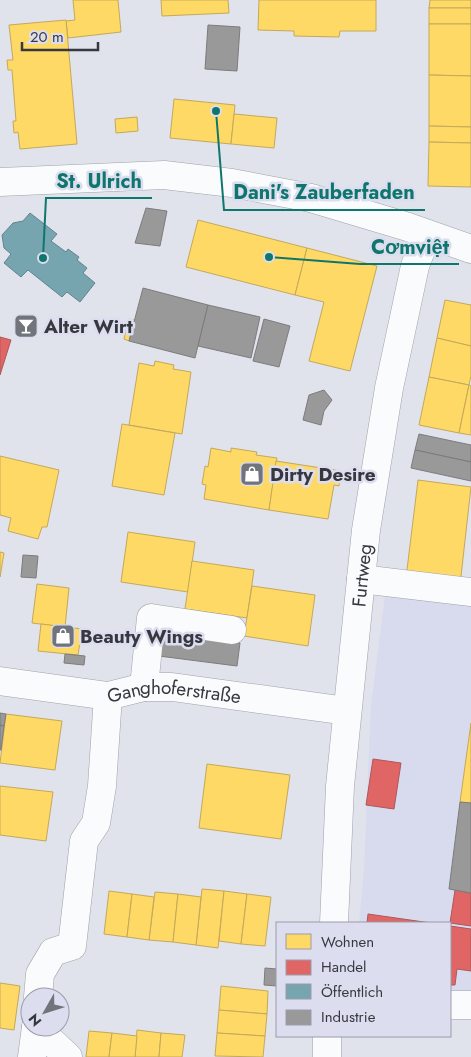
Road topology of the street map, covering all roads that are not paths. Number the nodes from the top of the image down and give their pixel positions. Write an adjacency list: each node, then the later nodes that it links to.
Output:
1 (0, 182): 2 (street)
2 (427, 234): 3 (street); 4 (street, Furtweg)
3 (471, 249)
4 (361, 579): 5 (street); 10 (street, Furtweg)
5 (471, 592)
6 (232, 630): 8 (street)
7 (0, 681): 9 (street, Ganghoferstraße)
8 (144, 688): 9 (street, Ganghoferstraße); 10 (street, Ganghoferstraße)
9 (108, 696): 12 (street)
10 (347, 711): 11 (street, Furtweg)
11 (334, 922)
12 (39, 987)
13 (451, 1005): 14 (street)
14 (471, 1005)
15 (35, 1037): 18 (street)
16 (47, 1037): 19 (street)
17 (328, 1037): 20 (street)
18 (32, 1057)
19 (68, 1057)
20 (327, 1057)

